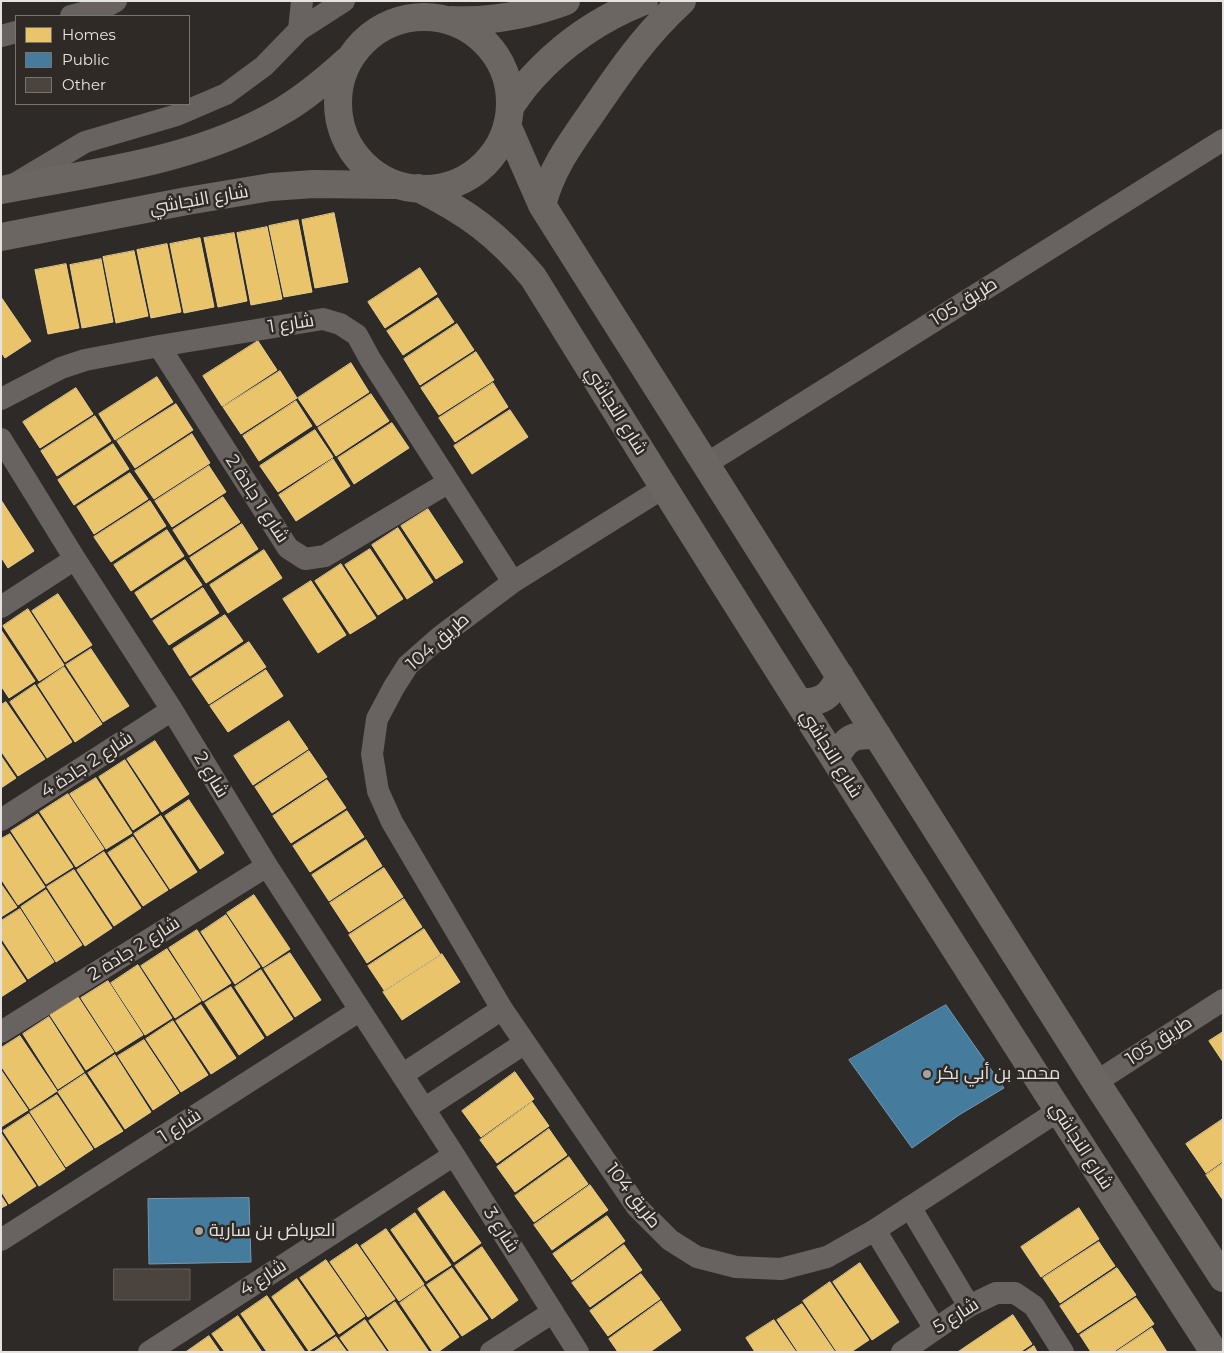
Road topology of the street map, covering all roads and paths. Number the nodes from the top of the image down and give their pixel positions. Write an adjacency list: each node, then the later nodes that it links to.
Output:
1 (116, 1): 7 (street)
2 (302, 1): 9 (street)
3 (344, 1): 9 (street)
4 (566, 1): 8 (main road)
5 (644, 1): 13 (main road)
6 (682, 1): 17 (main road)
7 (75, 15)
8 (446, 20): 12 (main road); 13 (main road)
9 (299, 30): 16 (street)
10 (15, 32): 11 (street)
11 (1, 36)
12 (348, 60): 15 (main road); 16 (main road)
13 (508, 116): 15 (main road); 17 (main road)
14 (1223, 140): 22 (street, طريق 105)
15 (408, 187): 18 (main road, شارع النجاشي); 24 (main road, شارع النجاشي)
16 (4, 189)
17 (542, 205): 22 (main road)
18 (1, 237)
19 (159, 346): 20 (street, شارع 1); 23 (street, شارع 1); 23 (street, شارع 1 جادة 2)
20 (1, 399)
21 (1, 439): 25 (street, شارع 2)
22 (706, 464): 28 (main road)
23 (449, 482): 26 (street, شارع 1)
24 (663, 488): 26 (street, طريق 104); 29 (main road, شارع النجاشي)
25 (75, 559): 27 (street); 30 (street, شارع 2)
26 (512, 582): 36 (street, طريق 104)
27 (1, 607)
28 (840, 676): 29 (main road); 31 (main road)
29 (799, 702): 32 (main road, شارع النجاشي)
30 (172, 710): 33 (street, شارع 2 جادة 4); 34 (street, شارع 2)
31 (877, 735): 32 (main road); 41 (main road)
32 (835, 759): 43 (main road, شارع النجاشي)
33 (1, 820)
34 (267, 866): 37 (street, شارع 2); 38 (street, شارع 2 جادة 2)
35 (1223, 1000): 41 (street, طريق 105)
36 (502, 1009): 39 (street, طريق 104); 40 (street)
37 (359, 1010): 40 (street, شارع 2); 47 (street, شارع 1)
38 (1, 1032)
39 (524, 1043): 42 (street); 46 (street, طريق 104)
40 (402, 1075): 42 (street, شارع 2)
41 (1096, 1082): 48 (main road)
42 (424, 1109): 44 (street, شارع 3)
43 (1058, 1111): 45 (street, طريق 104); 57 (main road, شارع النجاشي)
44 (454, 1155): 50 (street, شارع 3); 52 (street, شارع 4)
45 (910, 1207): 46 (street, طريق 104); 49 (street)
46 (875, 1230): 51 (street)
47 (1, 1240)
48 (1223, 1278)
49 (970, 1306): 51 (street, شارع 5); 56 (street, شارع 5)
50 (553, 1312): 53 (street); 54 (street, شارع 3)
51 (935, 1329): 55 (street, شارع 5)
52 (149, 1352)
53 (491, 1352)
54 (578, 1352)
55 (902, 1352)
56 (1063, 1352)
57 (1214, 1352)

